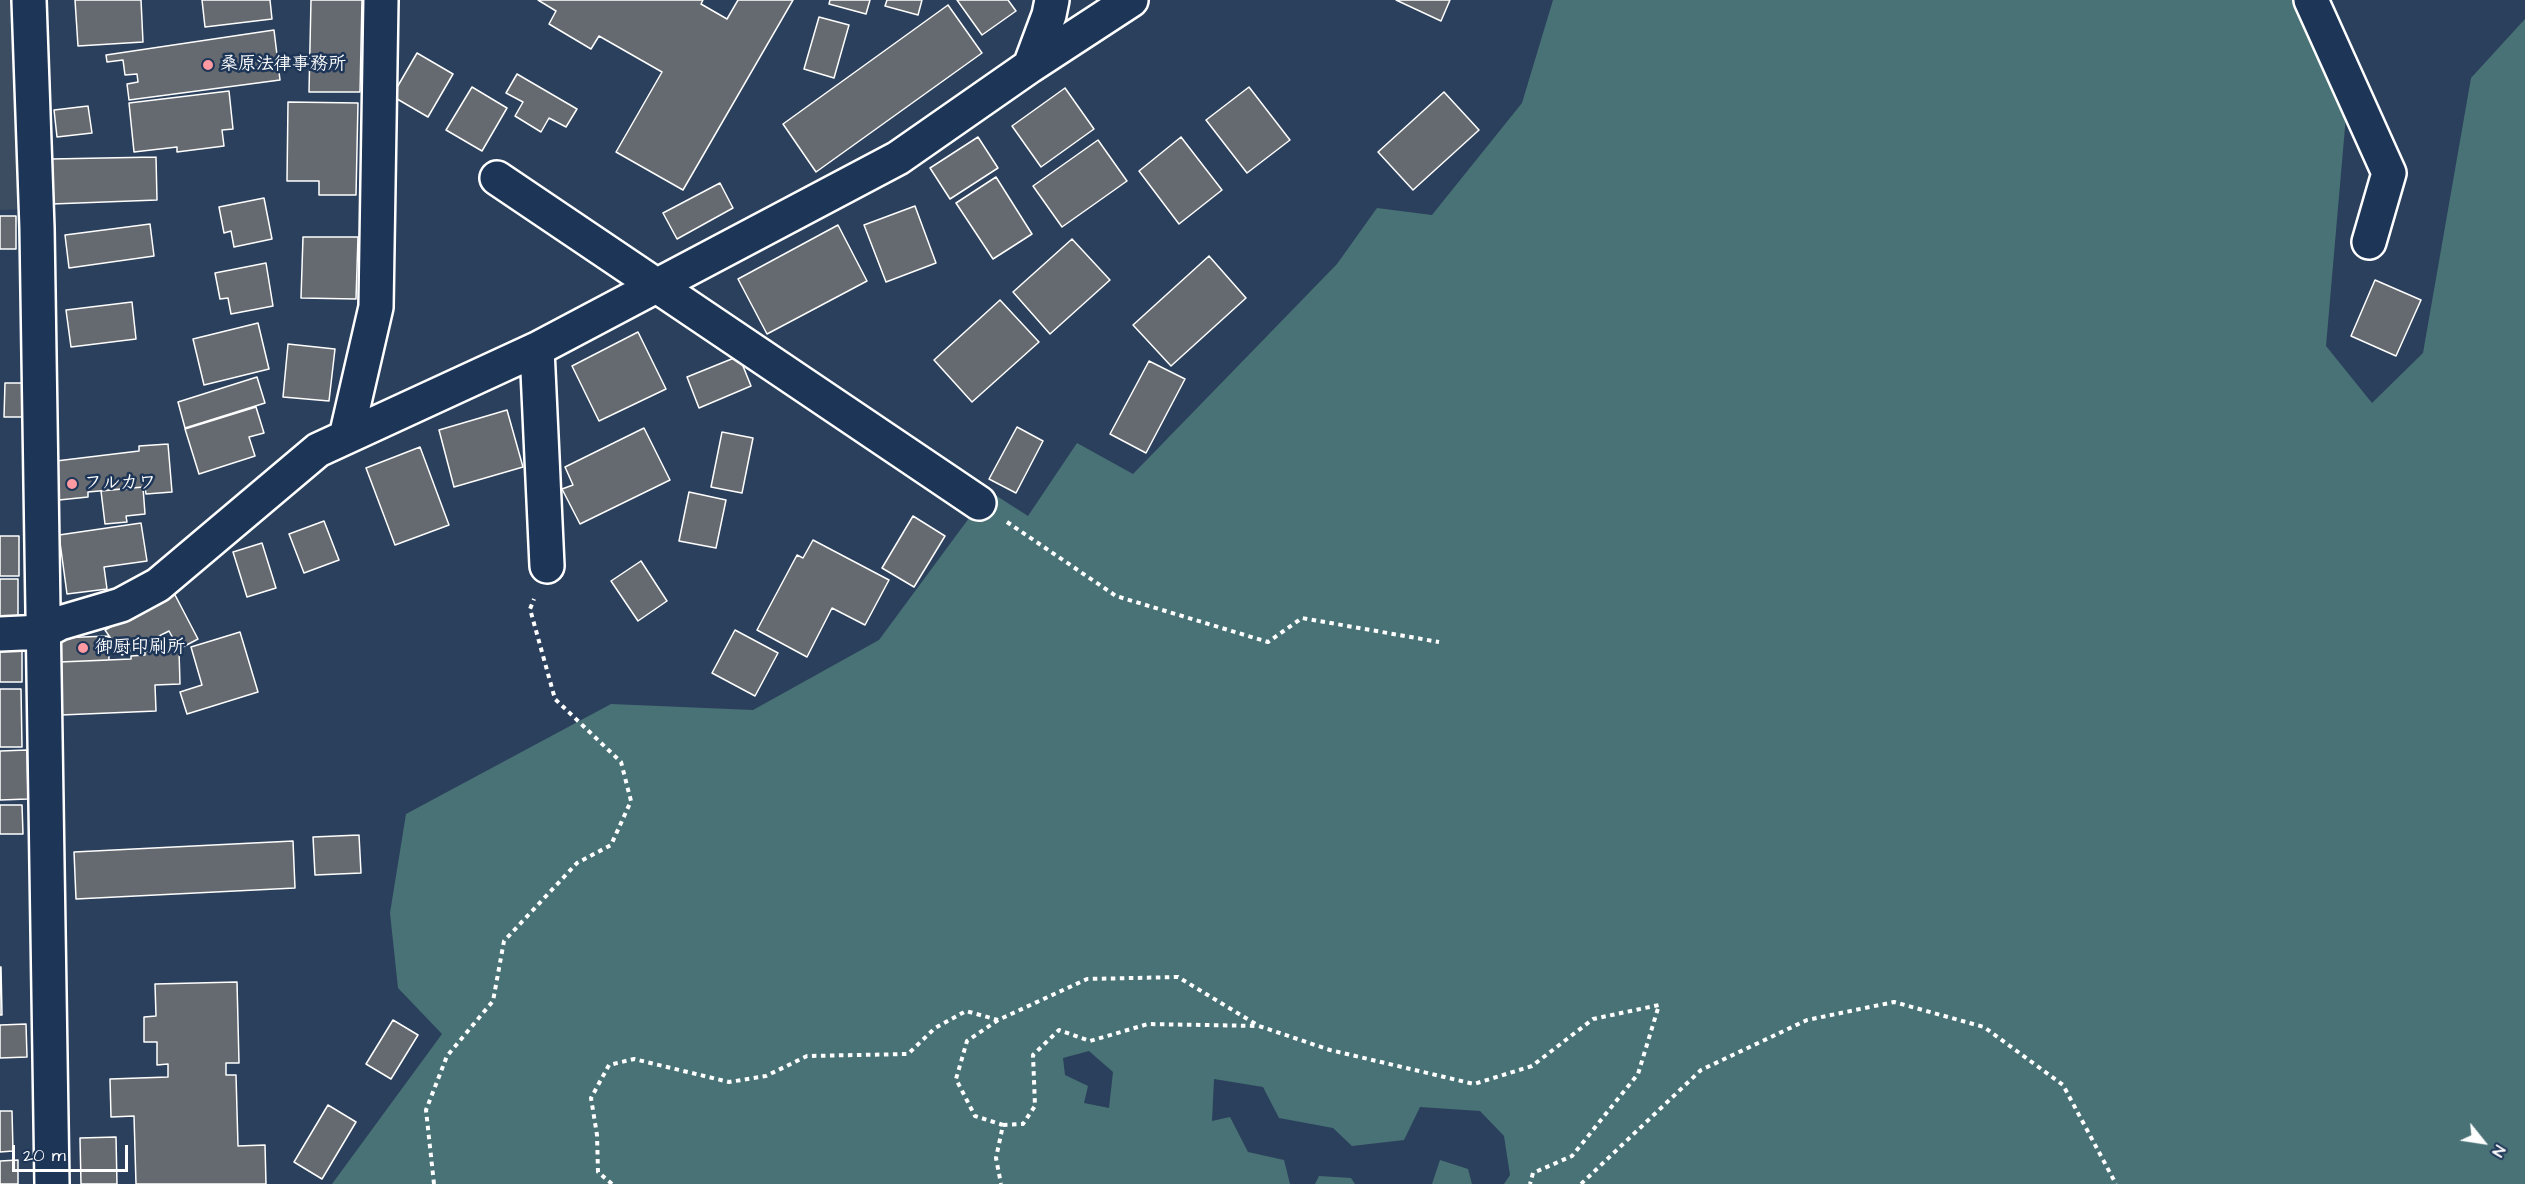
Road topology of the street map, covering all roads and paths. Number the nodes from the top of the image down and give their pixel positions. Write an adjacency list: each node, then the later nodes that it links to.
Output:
1 (29, 0): 14 (street)
2 (381, 0): 11 (street)
3 (1052, 0): 6 (street)
4 (1131, 0): 6 (street)
5 (2311, 0): 8 (street)
6 (1030, 66): 9 (street)
7 (497, 178): 9 (street)
8 (2369, 242)
9 (656, 286): 10 (street); 12 (street)
10 (537, 349): 11 (street); 13 (street)
11 (346, 436): 14 (street)
12 (980, 503): 16 (path)
13 (547, 566): 21 (path)
14 (43, 632): 15 (street); 20 (street)
15 (0, 634)
16 (1439, 642)
17 (999, 1020): 18 (path); 19 (path); 22 (path)
18 (1259, 1026): 19 (path); 24 (path)
19 (1003, 1125): 23 (path)
20 (52, 1184)
21 (434, 1184)
22 (612, 1184)
23 (1000, 1184)
24 (1530, 1184)
25 (1581, 1184): 26 (path)
26 (2116, 1184)

